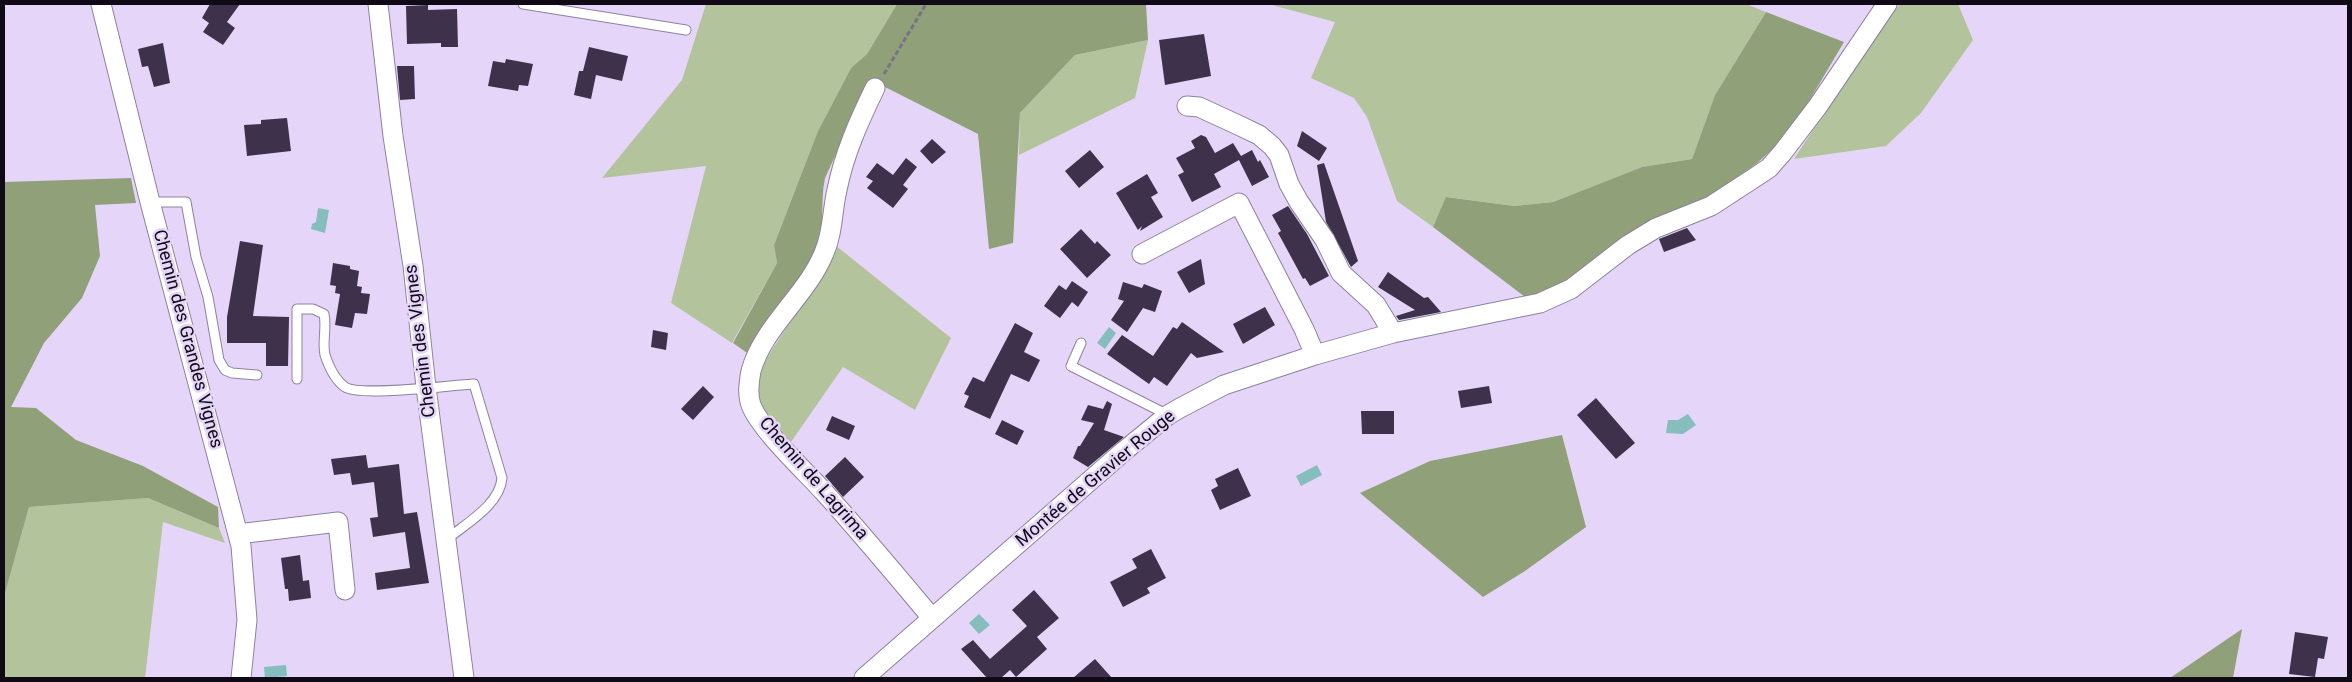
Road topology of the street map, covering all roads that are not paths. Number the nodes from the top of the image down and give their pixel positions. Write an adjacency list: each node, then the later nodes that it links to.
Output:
1 (101, 4): 8 (street, Chemin des Grandes Vignes)
2 (378, 4): 15 (street, Chemin des Vignes)
3 (523, 4): 5 (lane)
4 (1887, 4): 10 (street, Montée de Gravier Rouge)
5 (686, 30)
6 (876, 88): 20 (street, Chemin de Lagrima)
7 (1187, 106): 10 (street)
8 (150, 202): 13 (lane); 17 (street, Chemin des Grandes Vignes)
9 (1142, 254): 12 (street)
10 (1393, 333): 12 (street, Montée de Gravier Rouge)
11 (1081, 343): 16 (lane)
12 (1315, 355): 16 (street, Montée de Gravier Rouge)
13 (257, 375)
14 (297, 379): 15 (lane)
15 (426, 387): 18 (street, Chemin des Vignes); 18 (lane)
16 (1168, 415): 20 (street, Montée de Gravier Rouge)
17 (238, 534): 19 (street); 21 (street, Chemin des Grandes Vignes)
18 (446, 540): 22 (street, Chemin des Vignes)
19 (346, 590)
20 (932, 618): 23 (street, Montée de Gravier Rouge)
21 (241, 678)
22 (464, 678)
23 (864, 678)

